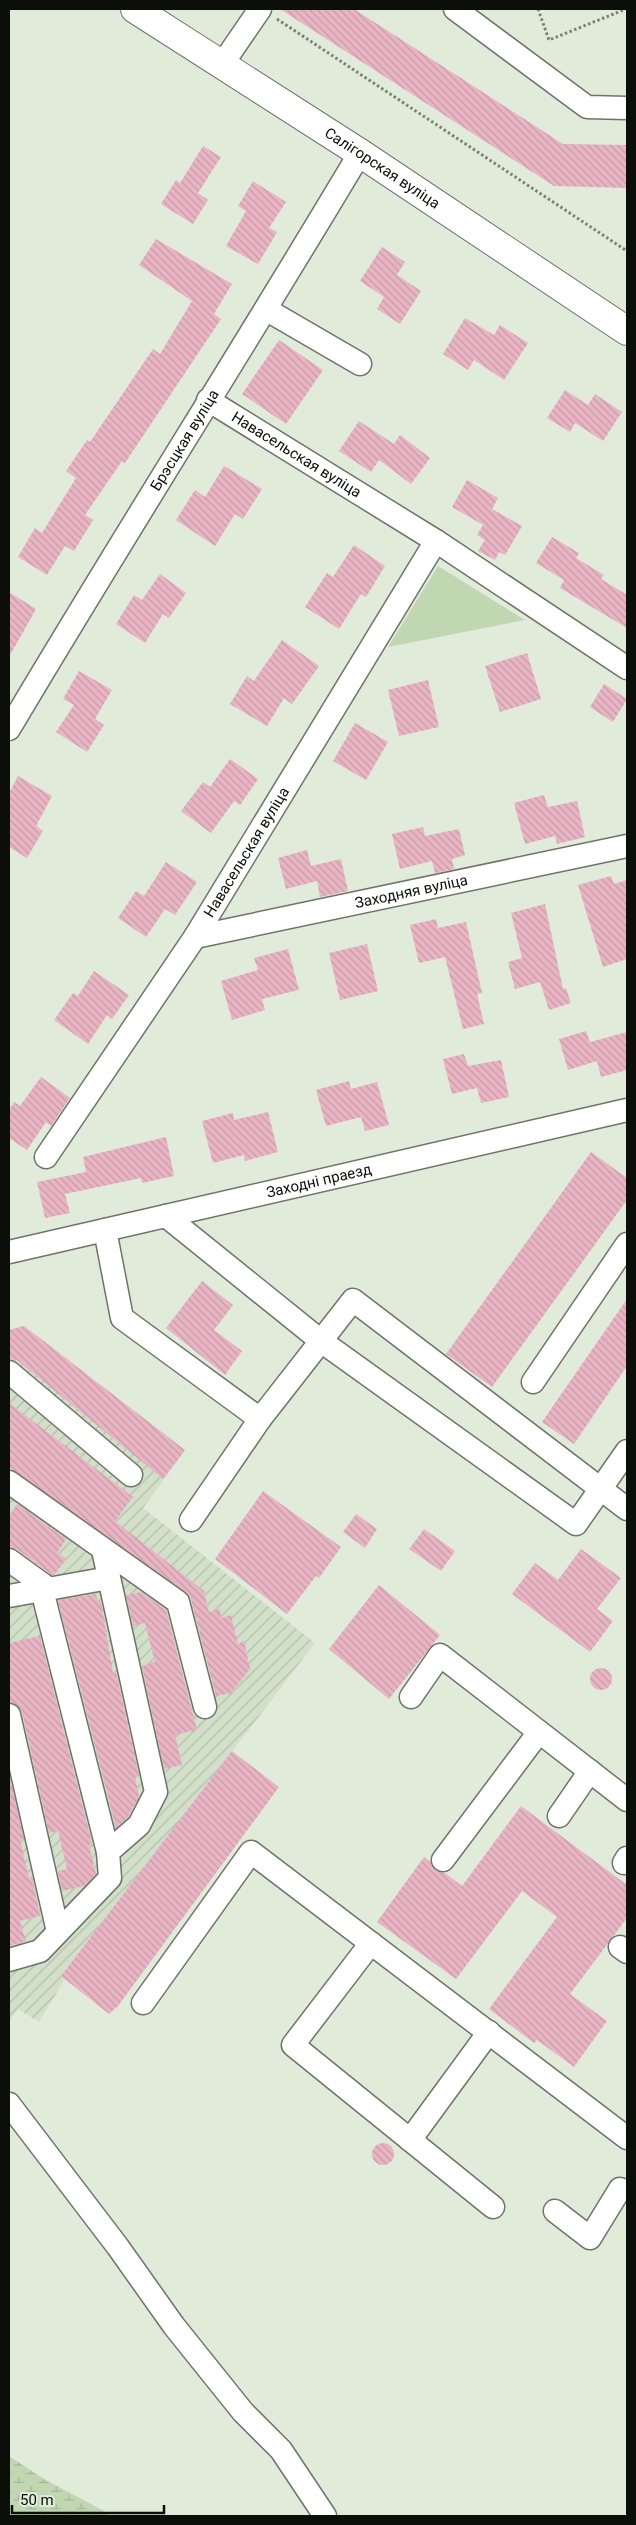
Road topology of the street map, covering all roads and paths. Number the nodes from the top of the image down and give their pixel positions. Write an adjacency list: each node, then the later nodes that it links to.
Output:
1 (135, 9): 6 (main road, Салігорская вуліца)
2 (455, 9): 7 (street)
3 (538, 9): 4 (path)
4 (626, 9)
5 (265, 12): 6 (street); 9 (path)
6 (223, 63): 8 (main road, Салігорская вуліца)
7 (627, 108)
8 (360, 153): 10 (street, Брэсцкая вуліца); 11 (main road, Салігорская вуліца)
9 (627, 251)
10 (267, 310): 12 (street); 13 (street, Брэсцкая вуліца)
11 (627, 331)
12 (360, 364)
13 (208, 400): 14 (street, Навасельская вуліца); 16 (street, Брэсцкая вуліца)
14 (436, 541): 15 (street, Навасельская вуліца); 18 (street, Навасельская вуліца)
15 (627, 668)
16 (9, 729)
17 (627, 846): 18 (street, Заходняя вуліца)
18 (195, 937): 20 (street, Навасельская вуліца)
19 (627, 1110): 21 (street, Заходні праезд)
20 (46, 1156)
21 (166, 1216): 22 (street, Заходні праезд); 25 (street)
22 (105, 1230): 24 (street, Заходні праезд); 28 (street)
23 (627, 1244): 27 (street)
24 (9, 1252)
25 (321, 1341): 28 (street); 32 (street); 32 (street)
26 (9, 1372): 30 (street)
27 (533, 1382)
28 (260, 1419): 34 (street)
29 (627, 1451): 32 (street)
30 (131, 1475)
31 (9, 1482): 35 (street)
32 (600, 1490): 33 (street)
33 (627, 1509)
34 (191, 1520)
35 (103, 1550): 37 (street); 41 (street)
36 (9, 1560): 38 (street)
37 (109, 1578): 38 (street); 47 (street)
38 (46, 1590): 39 (street); 47 (street)
39 (9, 1596)
40 (411, 1697): 43 (street)
41 (205, 1707)
42 (9, 1715): 49 (street)
43 (539, 1732): 44 (street); 48 (street)
44 (590, 1771): 45 (street); 46 (street)
45 (627, 1800)
46 (559, 1816)
47 (108, 1852): 49 (street)
48 (443, 1860)
49 (58, 1932): 51 (street)
50 (371, 1943): 52 (street); 53 (street); 56 (street)
51 (9, 1960)
52 (144, 2003)
53 (489, 2032): 55 (street); 56 (street)
54 (9, 2104): 60 (street)
55 (627, 2138)
56 (410, 2140): 58 (street)
57 (620, 2189): 59 (street)
58 (493, 2207)
59 (555, 2211)
60 (325, 2516)

